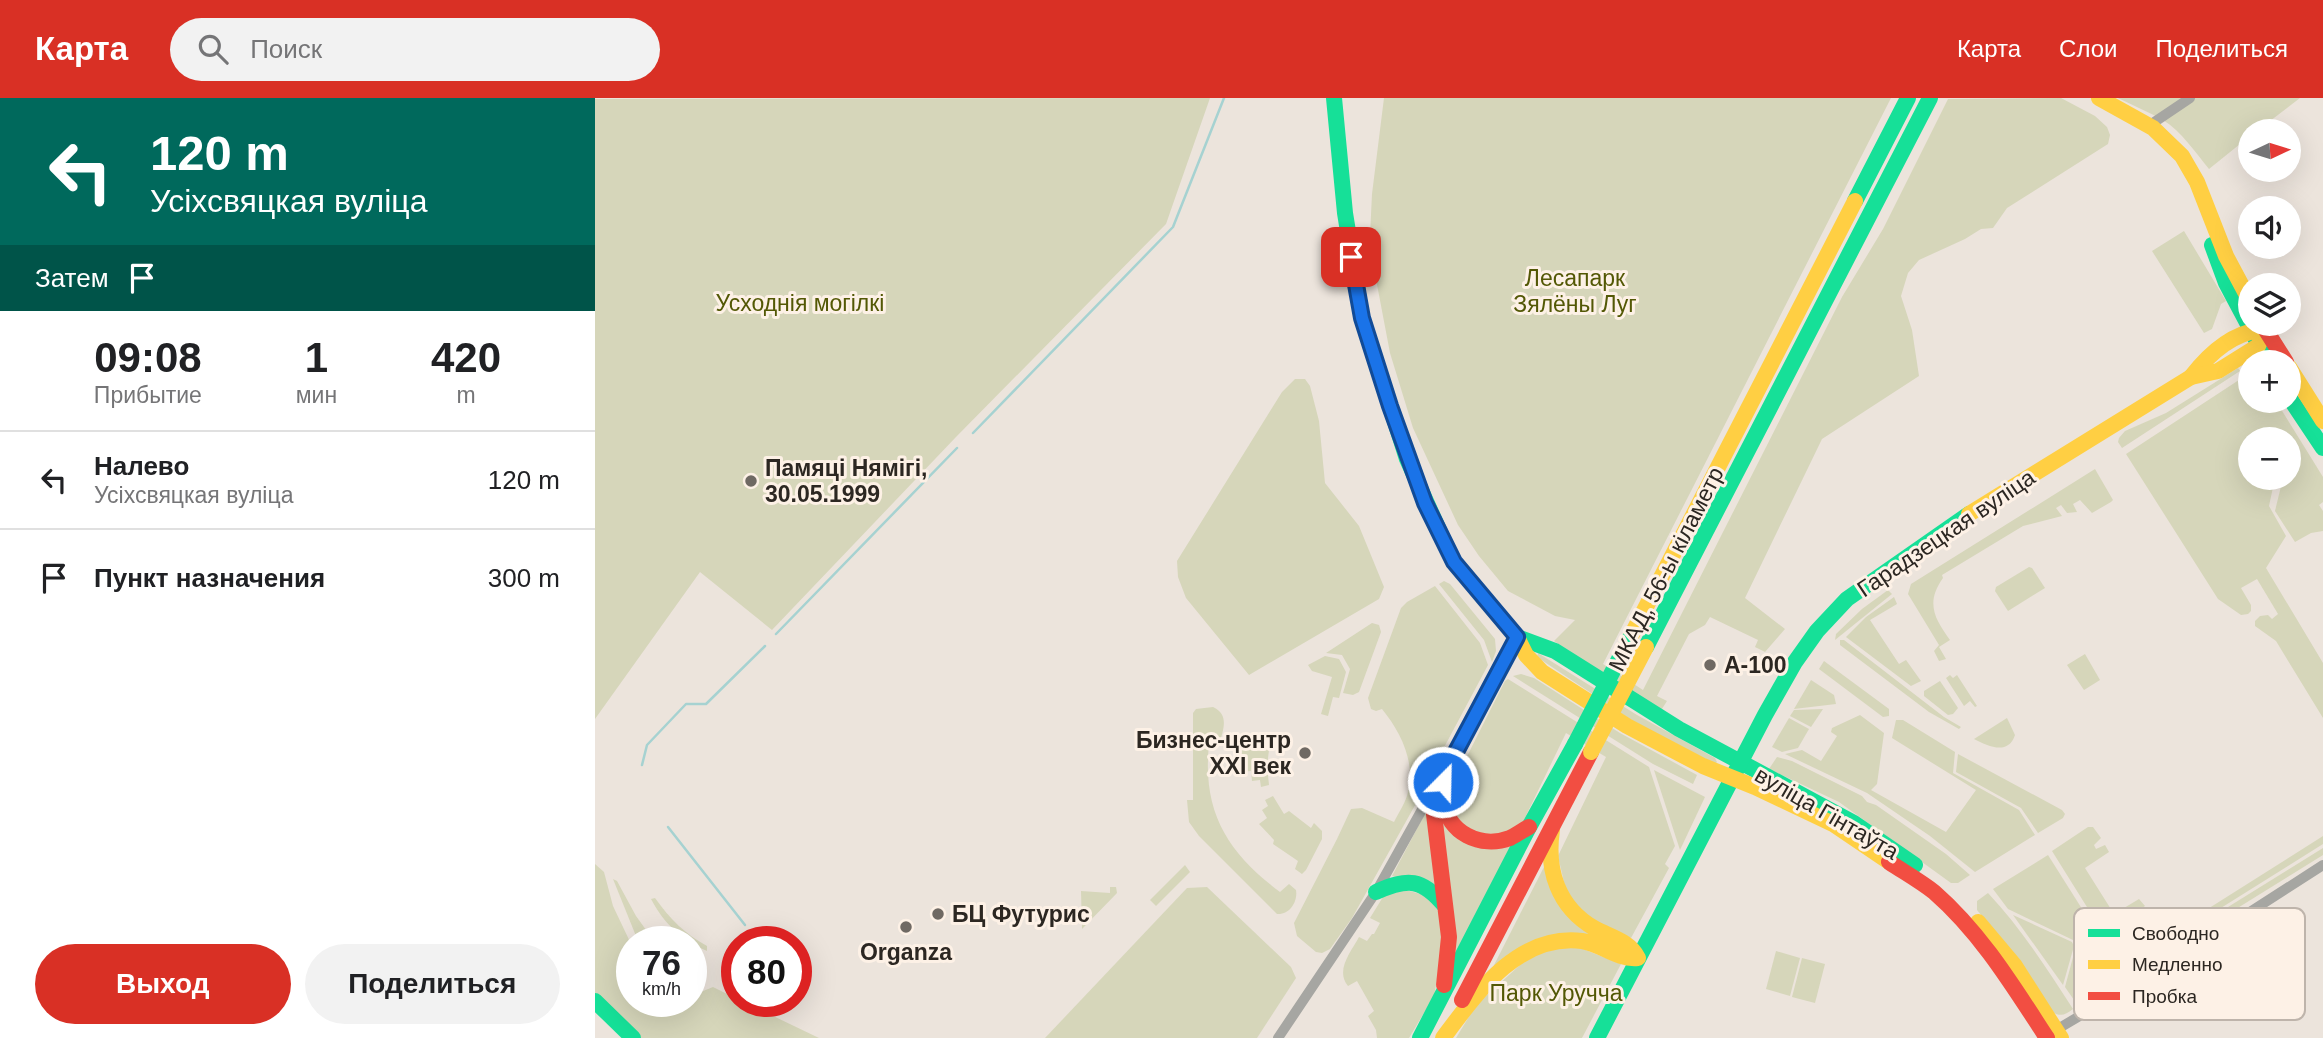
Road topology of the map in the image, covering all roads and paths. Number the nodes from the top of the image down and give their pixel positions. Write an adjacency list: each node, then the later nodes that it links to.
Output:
1 (1334, 98): 21 (main road, вуліца Гінтаўта)
2 (1908, 98): 26 (main road, МКАД, 56-ы кіламетр, bridge)
3 (1930, 98): 27 (main road, МКАД, 56-ы кіламетр, bridge)
4 (2099, 98): 6 (main road)
5 (2190, 98): 6 (street)
6 (2150, 125): 7 (main road)
7 (2204, 197): 8 (main road); 9 (main road)
8 (2238, 279)
9 (2238, 296)
10 (2244, 336): 16 (main road, Гарадзецкая вуліца)
11 (2259, 336): 13 (main road)
12 (2265, 336): 15 (main road)
13 (2258, 346): 14 (main road); 16 (main road, Гарадзецкая вуліца)
14 (2260, 350)
15 (2276, 350)
16 (2191, 377): 22 (main road, Гарадзецкая вуліца)
17 (2301, 386): 19 (main road)
18 (2299, 413): 20 (main road)
19 (2323, 421)
20 (2323, 449)
21 (1517, 637): 22 (main road, вуліца Гінтаўта); 23 (street); 24 (main road, вуліца Гінтаўта)
22 (1741, 762): 24 (main road, Гарадзецкая вуліца); 36 (main road, вуліца Гінтаўта)
23 (1450, 763): 25 (street); 26 (main road)
24 (1732, 778): 32 (main road, Гарадзецкая вуліца); 36 (main road, вуліца Гінтаўта)
25 (1434, 789): 29 (street); 30 (main road)
26 (1529, 827): 33 (main road, МКАД, 56-ы кіламетр)
27 (1552, 830): 32 (main road); 40 (main road, МКАД, 56-ы кіламетр)
28 (2323, 866): 31 (street)
29 (1375, 892): 30 (main road); 38 (street)
30 (1445, 906): 33 (main road)
31 (2257, 908)
32 (1638, 958): 40 (main road); 41 (main road, Гарадзецкая вуліца)
33 (1441, 999): 39 (main road, МКАД, 56-ы кіламетр)
34 (595, 1001): 37 (main road)
35 (2078, 1020): 36 (street)
36 (2052, 1036)
37 (633, 1038)
38 (1278, 1038)
39 (1420, 1038)
40 (1442, 1038)
41 (1597, 1038)

